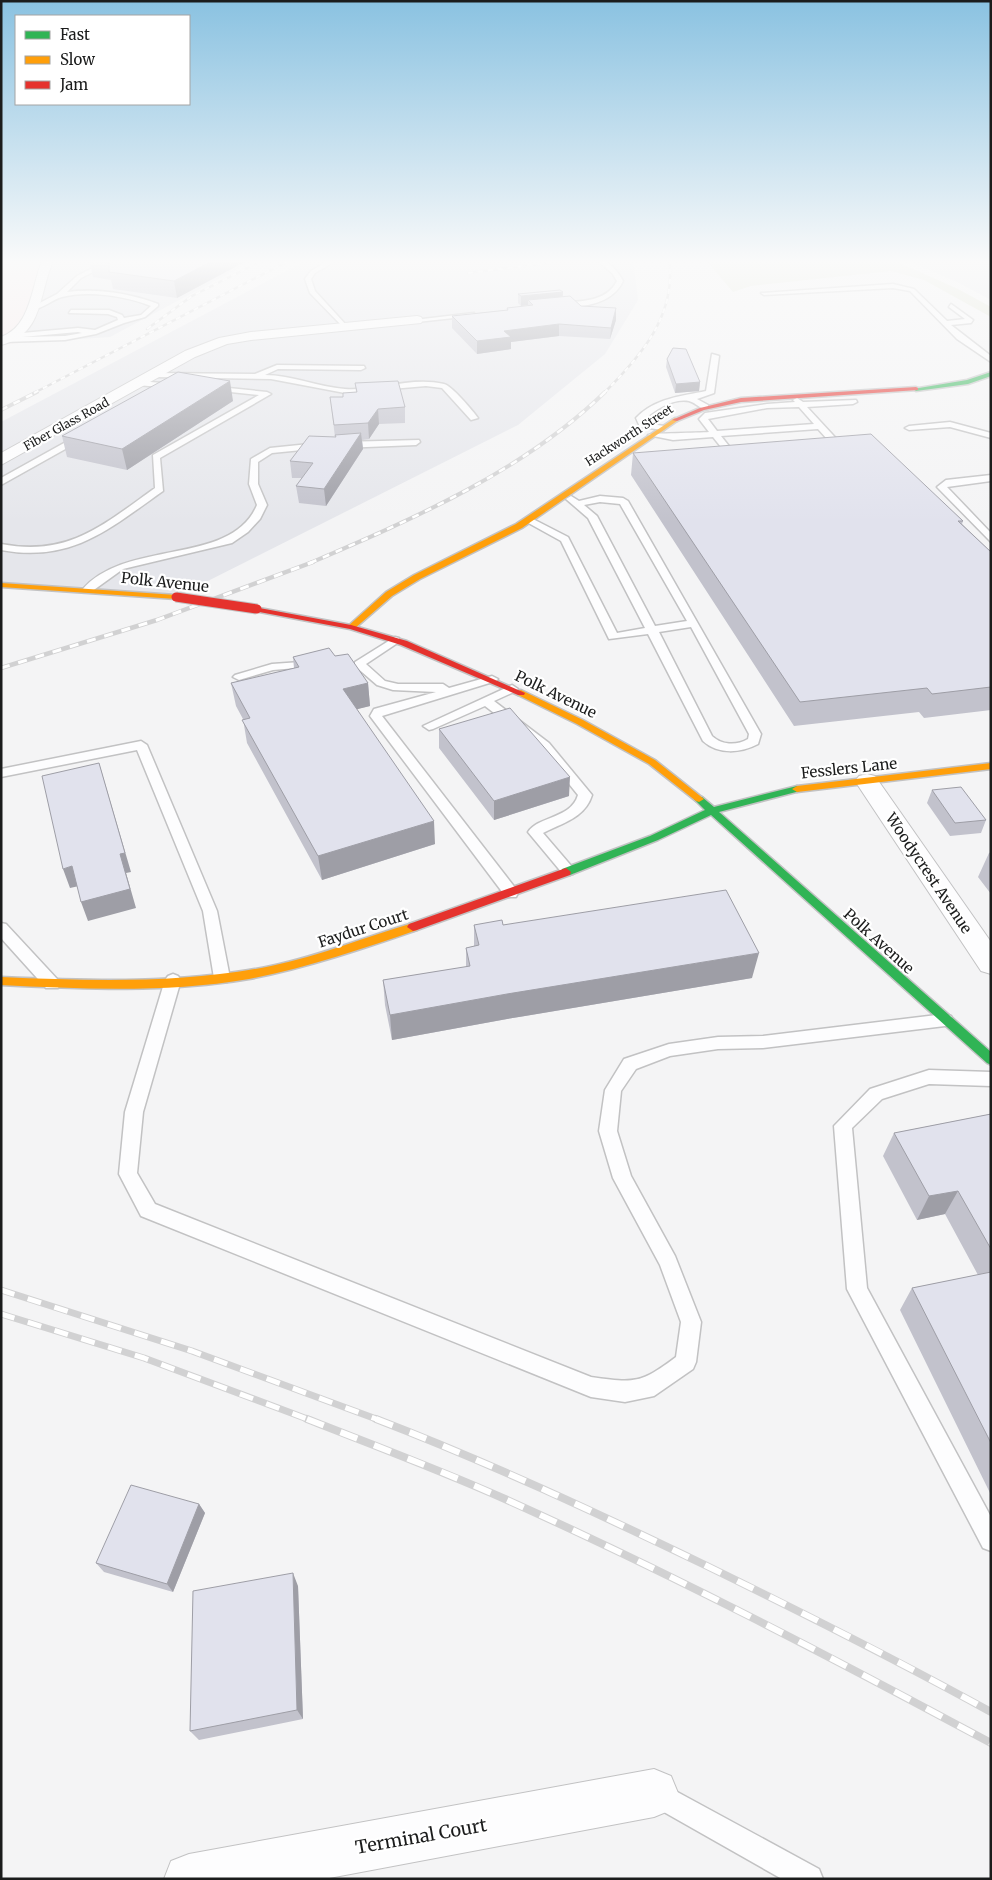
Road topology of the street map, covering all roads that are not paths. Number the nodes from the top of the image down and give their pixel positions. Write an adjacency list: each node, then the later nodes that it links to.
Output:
1 (209, 347): 6 (street, Fiber Glass Road)
2 (973, 347): 4 (lane)
3 (715, 356): 12 (lane)
4 (991, 360)
5 (361, 368): 8 (lane)
6 (154, 374): 8 (lane); 9 (street, Fiber Glass Road)
7 (991, 374): 13 (street, Hackworth Street)
8 (255, 376): 16 (lane)
9 (139, 382): 10 (lane); 25 (street, Fiber Glass Road)
10 (169, 386): 11 (lane); 33 (lane)
11 (152, 396)
12 (692, 399): 15 (lane); 20 (lane)
13 (797, 400): 14 (lane); 15 (street, Hackworth Street); 17 (lane); 21 (lane)
14 (853, 402)
15 (705, 407): 20 (street, Hackworth Street)
16 (474, 418)
17 (820, 426): 21 (lane); 24 (lane)
18 (909, 428): 22 (lane)
19 (94, 429): 28 (lane)
20 (657, 432): 21 (lane); 29 (street, Hackworth Street)
21 (715, 434): 26 (lane)
22 (991, 436)
23 (416, 442): 35 (lane)
24 (841, 449)
25 (1, 460)
26 (736, 460)
27 (991, 478): 32 (lane)
28 (1, 482)
29 (565, 494): 30 (lane); 31 (street, Hackworth Street)
30 (577, 504): 36 (lane); 38 (lane)
31 (528, 520): 37 (street, Hackworth Street); 38 (lane)
32 (991, 539)
33 (1, 547)
34 (1, 585): 35 (street, Polk Avenue)
35 (87, 590): 37 (street, Polk Avenue, bridge)
36 (694, 623): 38 (lane); 38 (lane)
37 (351, 627): 39 (street, Polk Avenue)
38 (652, 630)
39 (395, 640): 42 (street, Polk Avenue); 43 (lane)
40 (323, 664): 41 (lane)
41 (239, 677)
42 (492, 679): 43 (lane); 44 (street, Polk Avenue)
43 (462, 688): 52 (lane)
44 (512, 689): 45 (lane); 50 (street, Polk Avenue)
45 (486, 701): 46 (lane); 51 (lane)
46 (429, 726)
47 (991, 766): 49 (street, Fesslers Lane)
48 (1, 773): 55 (lane)
49 (867, 781): 50 (street, Fesslers Lane); 54 (street, Woodycrest Avenue)
50 (714, 810): 51 (street, Faydur Court); 59 (street, Polk Avenue)
51 (568, 872): 52 (street, Faydur Court)
52 (511, 893): 55 (street, Faydur Court)
53 (1, 928): 58 (lane)
54 (991, 964)
55 (222, 978): 56 (street, Faydur Court)
56 (173, 980): 58 (street, Faydur Court); 59 (lane)
57 (1, 982): 58 (street, Faydur Court)
58 (52, 984)
59 (945, 1020): 60 (street, Polk Avenue)
60 (991, 1060)
61 (991, 1079): 62 (lane)
62 (991, 1540)
63 (654, 1792): 64 (street, Terminal Court); 65 (lane)
64 (189, 1879)
65 (808, 1879)

